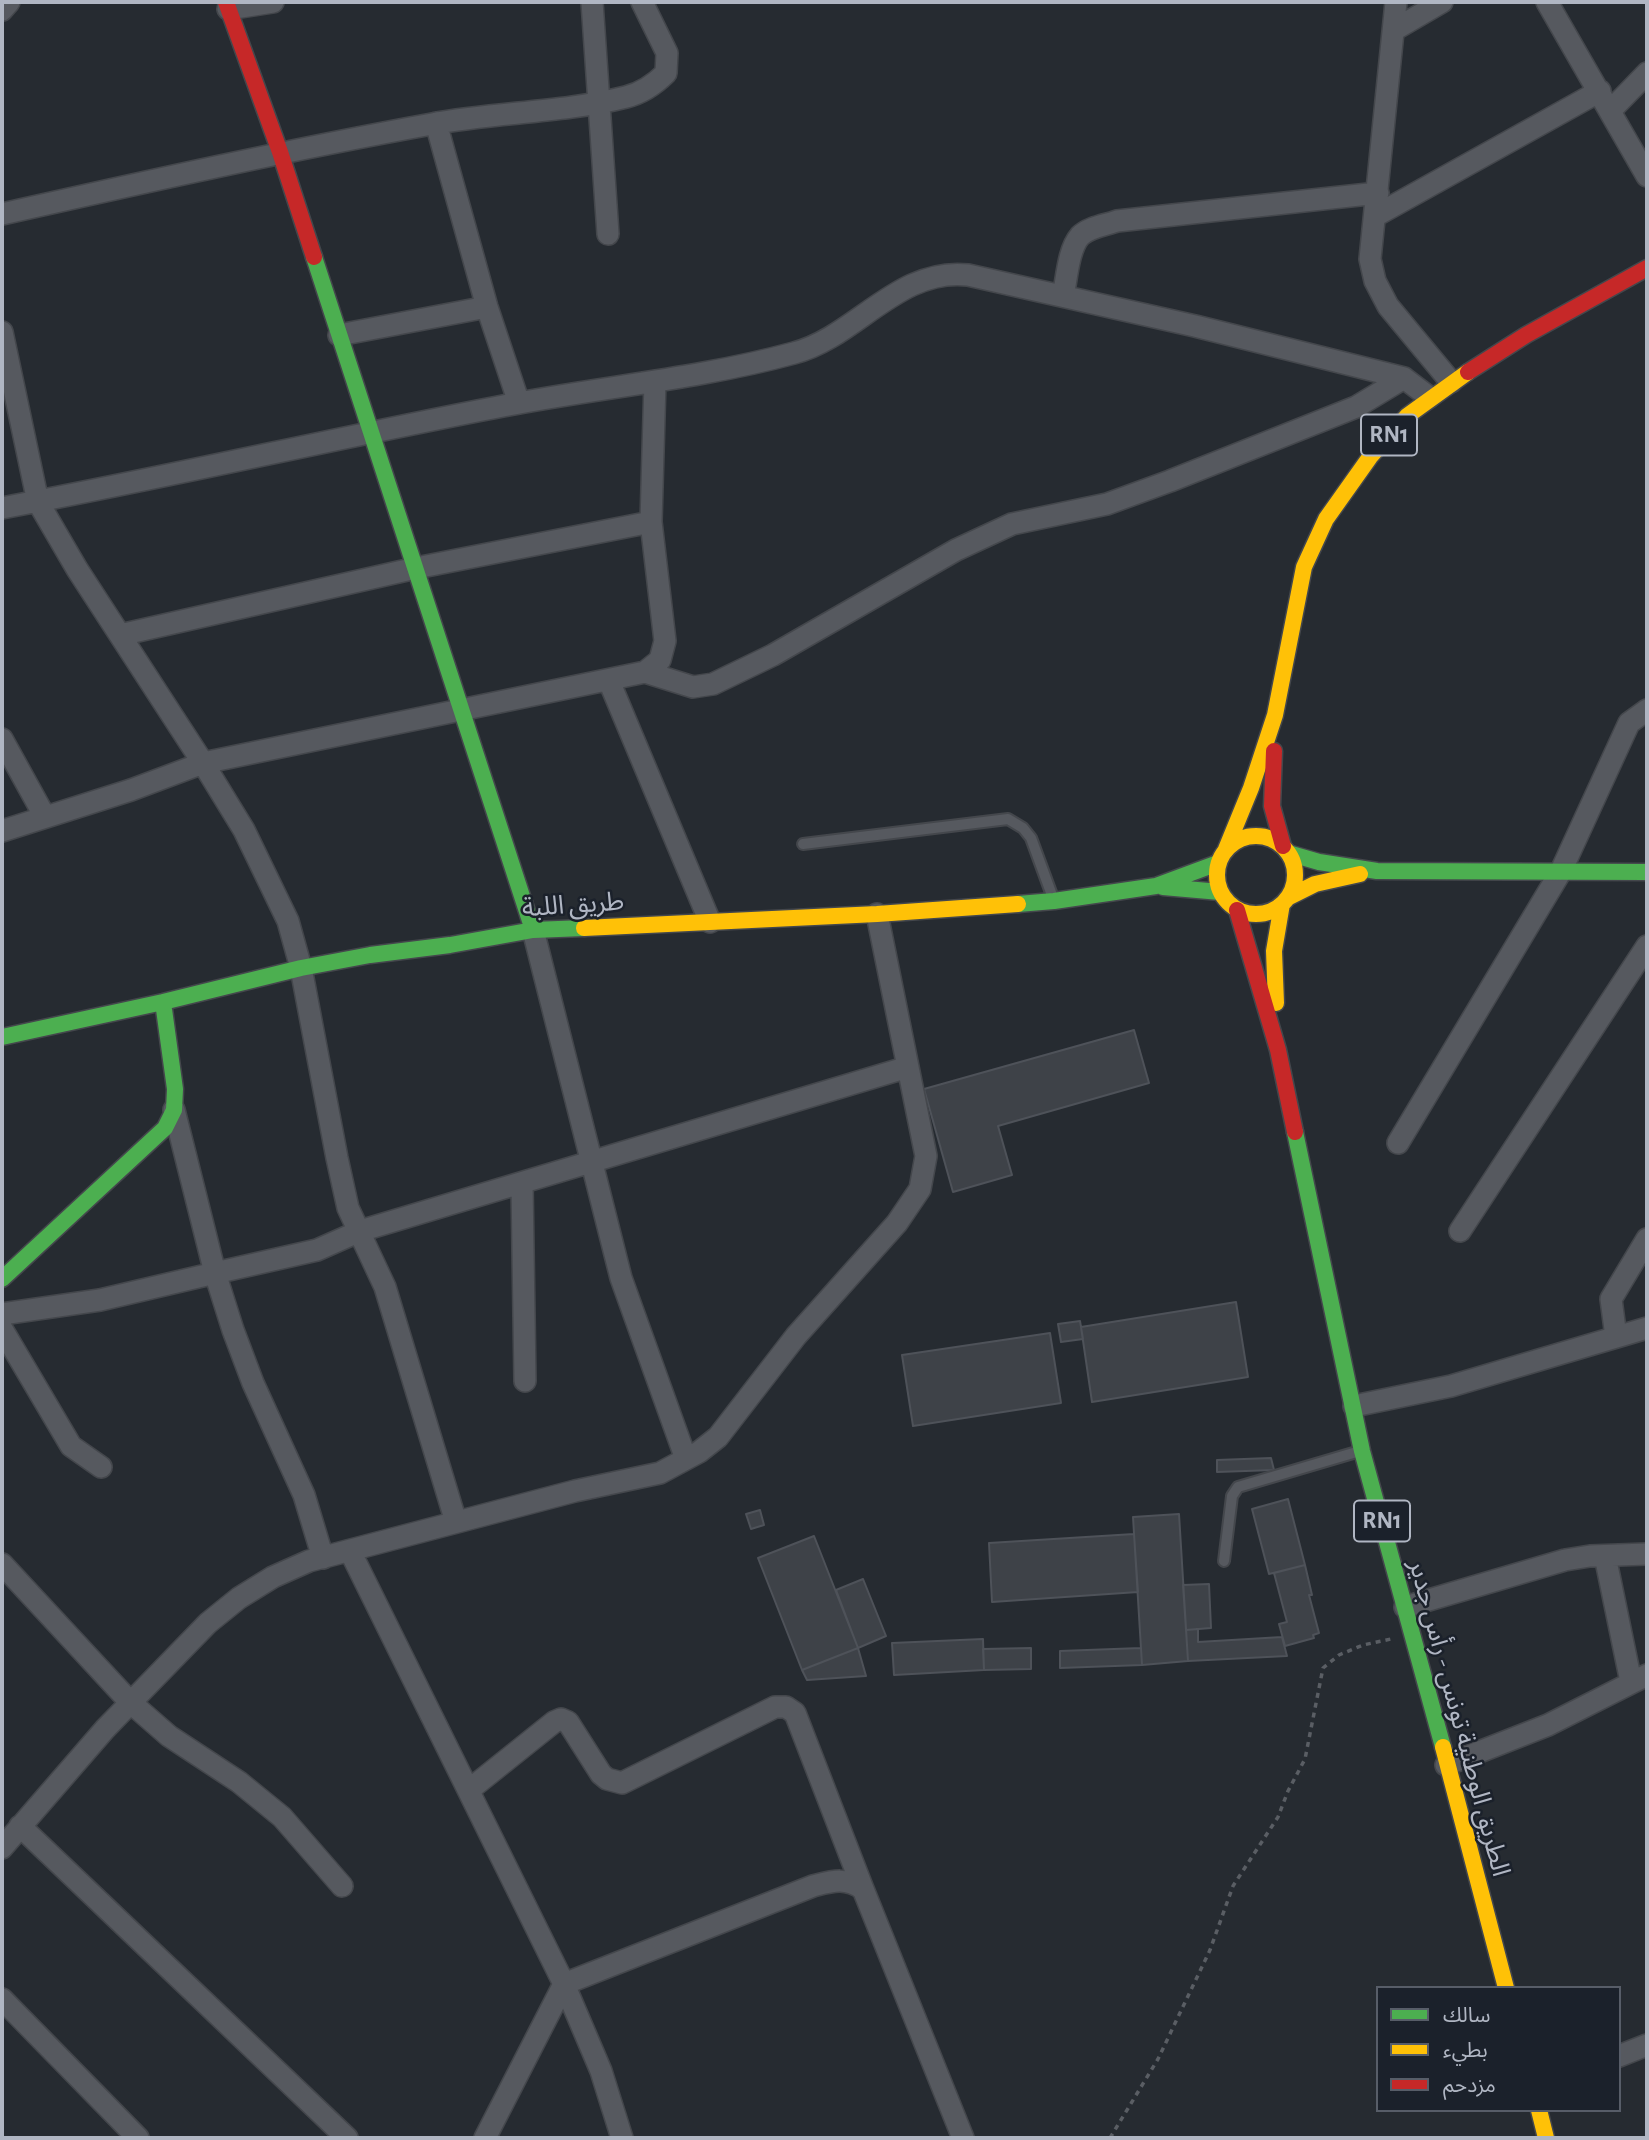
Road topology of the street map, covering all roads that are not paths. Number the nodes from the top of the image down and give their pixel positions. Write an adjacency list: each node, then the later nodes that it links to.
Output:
1 (9, 2): 9 (street)
2 (274, 2): 8 (street)
3 (592, 2): 13 (street)
4 (642, 2): 13 (street)
5 (1396, 2): 10 (street)
6 (1442, 2): 10 (street)
7 (1548, 2): 12 (street)
8 (227, 5): 15 (main road)
9 (2, 10)
10 (1394, 30): 17 (street)
11 (1647, 73): 12 (street)
12 (1606, 100): 16 (street); 19 (street)
13 (597, 103): 14 (street); 20 (street)
14 (436, 123): 15 (street); 23 (street)
15 (280, 152): 18 (street); 25 (main road)
16 (1647, 176)
17 (1378, 193): 19 (street); 22 (street)
18 (2, 214)
19 (1375, 216): 28 (street)
20 (608, 234)
21 (1647, 268): 28 (main road, RN1)
22 (1063, 296): 26 (street); 27 (street)
23 (487, 307): 25 (street); 30 (street)
24 (2, 332): 32 (street)
25 (339, 335): 31 (main road)
26 (1404, 378): 29 (street); 37 (street)
27 (655, 382): 30 (street); 34 (street)
28 (1451, 382): 29 (main road, RN1)
29 (1429, 397): 41 (main road, RN1)
30 (519, 403): 31 (street)
31 (372, 431): 32 (street); 35 (main road)
32 (38, 502): 33 (street); 36 (street)
33 (2, 508)
34 (651, 522): 35 (street); 37 (street)
35 (416, 568): 36 (street); 39 (main road)
36 (121, 635): 43 (street)
37 (645, 672): 38 (street)
38 (609, 681): 39 (street); 58 (street)
39 (462, 710): 43 (street); 59 (main road)
40 (1647, 710): 50 (street)
41 (1275, 715): 47 (main road, RN1); 48 (main road, RN1)
42 (2, 739): 44 (street)
43 (203, 763): 44 (street); 61 (street)
44 (45, 817): 45 (street)
45 (2, 831)
46 (803, 844): 54 (lane)
47 (1285, 850): 48 (main road); 49 (main road); 55 (main road, RN1)
48 (1222, 856): 52 (main road, طريق اللبة); 53 (main road, RN1)
49 (1377, 871): 50 (main road); 55 (main road)
50 (1561, 872): 51 (main road); 67 (street)
51 (1647, 872)
52 (1156, 886): 53 (main road, طريق اللبة); 54 (main road, طريق اللبة)
53 (1220, 892): 56 (main road, RN1)
54 (1054, 901): 57 (main road, طريق اللبة)
55 (1285, 901): 56 (main road); 64 (main road, الطريق الوطنية تونس - رأس جدير / RN1)
56 (1237, 909): 64 (main road, الطريق الوطنية تونس - رأس جدير / RN1)
57 (877, 914): 58 (main road, طريق اللبة); 65 (street)
58 (710, 922): 59 (main road, طريق اللبة)
59 (533, 930): 61 (main road, طريق اللبة); 68 (street)
60 (1647, 946): 71 (street)
61 (301, 968): 62 (main road, طريق اللبة); 70 (street)
62 (163, 1002): 63 (main road, طريق اللبة); 66 (main road)
63 (2, 1037)
64 (1278, 1050): 80 (main road, الطريق الوطنية تونس - رأس جدير / RN1)
65 (908, 1067): 68 (street); 82 (street)
66 (174, 1111): 73 (street); 74 (main road)
67 (1398, 1143)
68 (592, 1163): 69 (street); 82 (street)
69 (522, 1184): 70 (street); 79 (street)
70 (360, 1231): 73 (street); 84 (street)
71 (1460, 1231)
72 (1647, 1239): 78 (street)
73 (215, 1273): 75 (street); 88 (street)
74 (2, 1279)
75 (2, 1314)
76 (1647, 1328): 78 (street)
77 (2, 1329): 83 (street)
78 (1616, 1337): 80 (street)
79 (526, 1381)
80 (1354, 1406): 81 (main road, الطريق الوطنية تونس - رأس جدير / RN1)
81 (1363, 1451): 89 (lane); 91 (main road, الطريق الوطنية تونس - رأس جدير / RN1)
82 (686, 1460): 84 (street)
83 (101, 1467)
84 (456, 1522): 85 (street)
85 (350, 1551): 88 (street); 95 (street)
86 (1647, 1554): 87 (street)
87 (1605, 1556): 91 (street); 92 (street)
88 (323, 1558): 93 (street)
89 (1224, 1561)
90 (5, 1574): 93 (street)
91 (1405, 1607): 94 (main road, الطريق الوطنية تونس - رأس جدير / RN1)
92 (1639, 1679): 94 (street)
93 (130, 1702): 96 (street); 98 (street)
94 (1446, 1765): 101 (main road, الطريق الوطنية تونس - رأس جدير / RN1)
95 (469, 1790): 99 (street); 100 (street)
96 (20, 1826): 97 (street); 107 (street)
97 (2, 1848)
98 (342, 1886)
99 (863, 1889): 100 (street); 110 (street)
100 (564, 1984): 108 (street); 109 (street)
101 (1505, 1986)
102 (2, 1999): 106 (street)
103 (1647, 2045): 104 (street)
104 (1621, 2055)
105 (1540, 2112): 111 (main road)
106 (138, 2138)
107 (347, 2138)
108 (485, 2138)
109 (622, 2138)
110 (963, 2138)
111 (1546, 2138)

